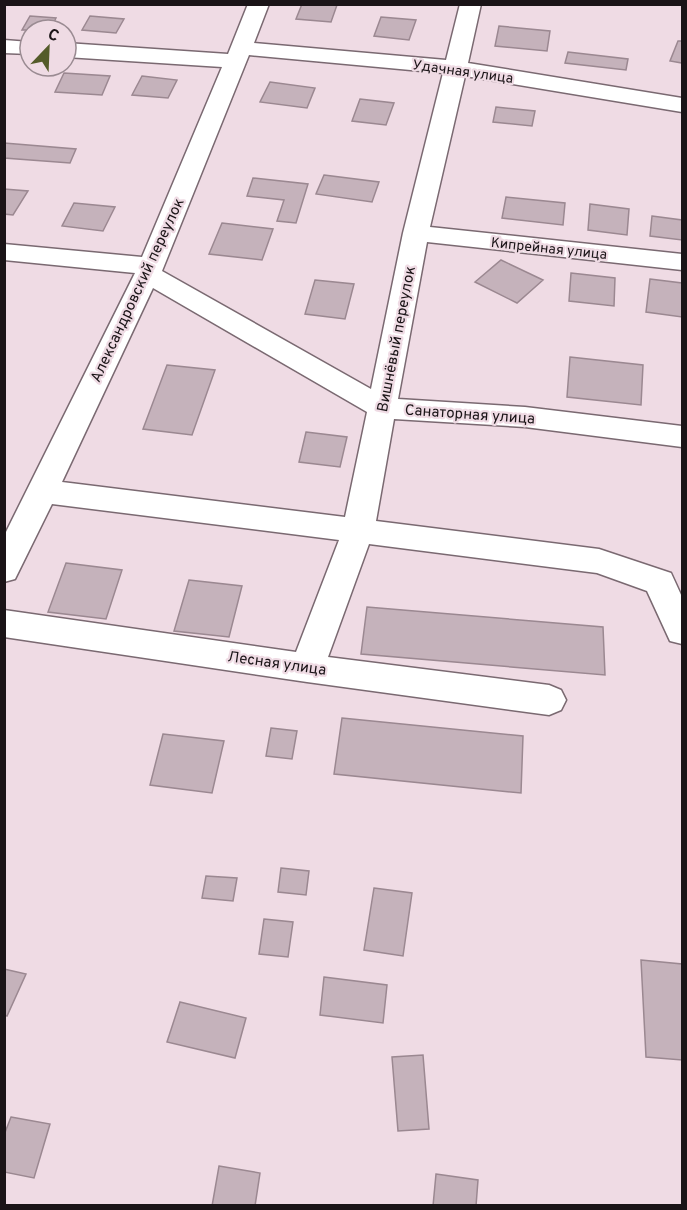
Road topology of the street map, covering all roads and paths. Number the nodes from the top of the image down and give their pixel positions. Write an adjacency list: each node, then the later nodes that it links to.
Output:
1 (259, 4): 4 (street, Александровский переулок)
2 (471, 4): 5 (street, Вишнёвый переулок)
3 (78, 50): 4 (street, Удачная улица)
4 (240, 55): 5 (street, Удачная улица); 10 (street, Александровский переулок)
5 (457, 68): 6 (street, Удачная улица); 7 (street, Вишнёвый переулок)
6 (682, 105)
7 (416, 233): 9 (street, Кипрейная улица); 11 (street, Вишнёвый переулок)
8 (4, 252): 10 (street)
9 (682, 262)
10 (149, 270): 11 (street, Санаторная улица); 13 (street, Александровский переулок)
11 (383, 408): 12 (street, Санаторная улица); 14 (street, Вишнёвый переулок)
12 (682, 437)
13 (41, 491): 14 (street); 15 (street, Александровский переулок)
14 (358, 531): 17 (street); 18 (street, Вишнёвый переулок)
15 (4, 570)
16 (4, 622): 18 (street, Лесная улица)
17 (682, 631)
18 (307, 668): 19 (street, Лесная улица)
19 (549, 700)

